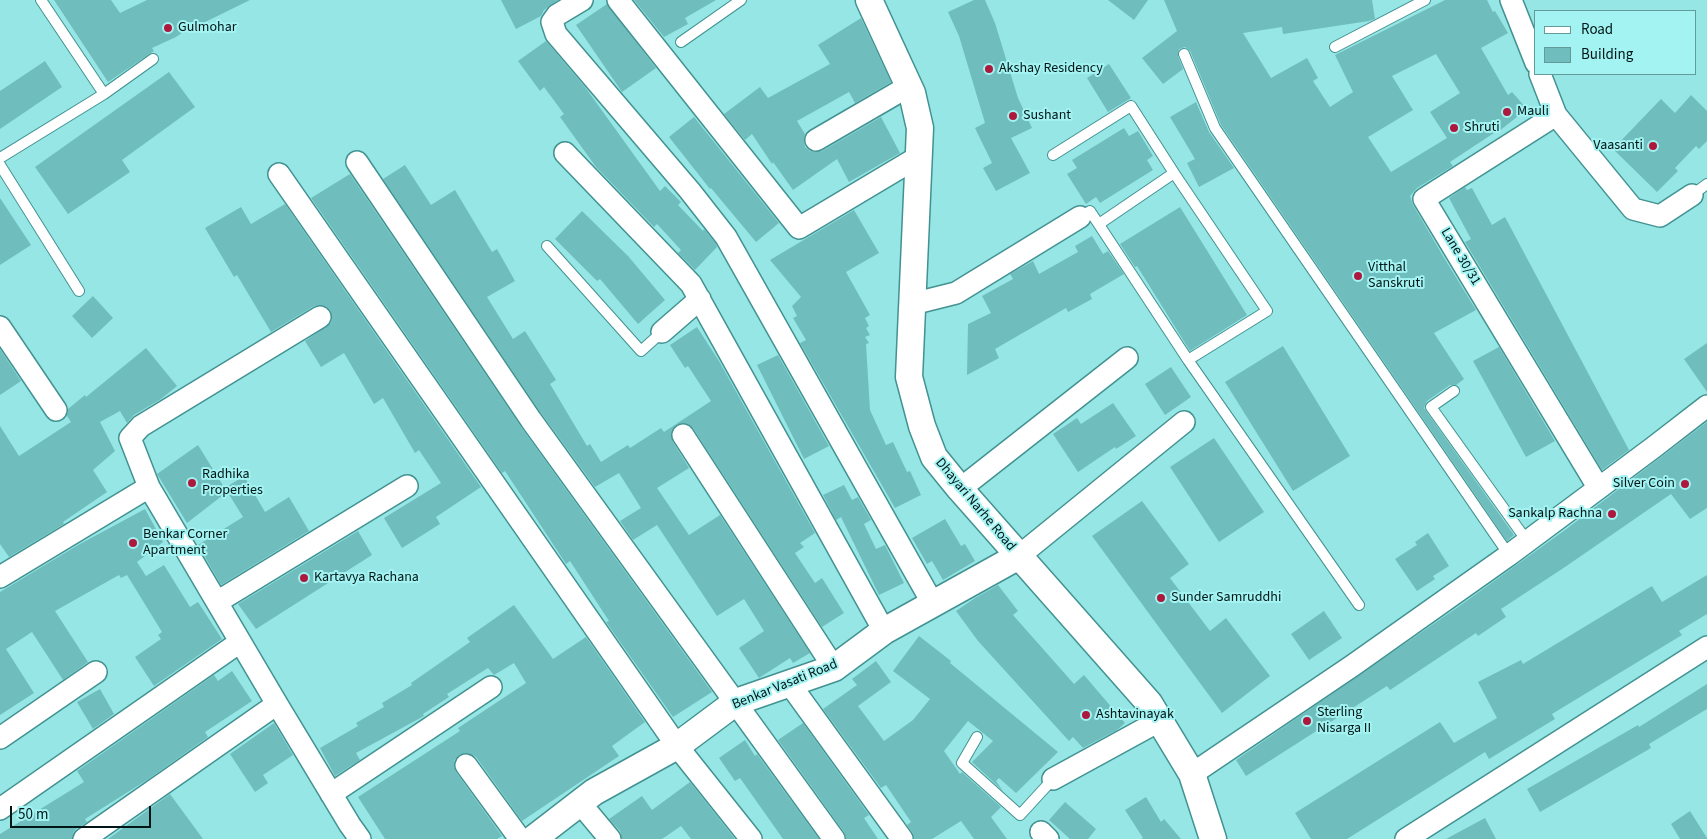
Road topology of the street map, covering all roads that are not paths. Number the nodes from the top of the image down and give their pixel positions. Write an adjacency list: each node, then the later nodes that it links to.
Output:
1 (41, 0): 15 (lane)
2 (582, 0): 51 (street)
3 (618, 0): 21 (street)
4 (741, 0): 8 (lane)
5 (869, 0): 14 (street, Dhayari Narhe Road)
6 (1426, 0): 9 (lane)
7 (1511, 0): 11 (street)
8 (680, 42)
9 (1334, 47)
10 (1184, 54): 47 (lane)
11 (1534, 58)
12 (154, 59): 15 (lane)
13 (1540, 75): 16 (street)
14 (909, 86): 17 (street); 21 (street, Dhayari Narhe Road)
15 (104, 94): 20 (lane)
16 (1556, 116): 26 (street); 44 (street, Lane 30/31)
17 (816, 140)
18 (565, 153): 30 (street)
19 (1053, 155): 25 (lane)
20 (0, 158)
21 (918, 158): 31 (street, Dhayari Narhe Road)
22 (357, 162): 60 (street)
23 (0, 165): 29 (lane)
24 (279, 174): 65 (street)
25 (1174, 174): 27 (lane); 36 (lane)
26 (1699, 189)
27 (1090, 220): 31 (street); 36 (lane)
28 (547, 246): 34 (lane)
29 (79, 291)
30 (700, 299): 34 (street); 53 (street)
31 (912, 304): 45 (street, Dhayari Narhe Road)
32 (320, 317): 43 (street)
33 (0, 327): 39 (street)
34 (662, 332)
35 (1126, 358): 45 (street)
36 (1188, 360): 52 (lane)
37 (1454, 391): 46 (lane)
38 (1707, 406): 44 (street)
39 (56, 410)
40 (1184, 422): 48 (street)
41 (683, 435): 56 (street)
42 (407, 486): 50 (street)
43 (149, 487): 49 (street); 50 (street)
44 (1598, 487): 46 (street)
45 (960, 489): 48 (street, Dhayari Narhe Road)
46 (1527, 541): 47 (street)
47 (1509, 555): 67 (street)
48 (1018, 556): 51 (street, Benkar Vasati Road); 62 (street, Dhayari Narhe Road)
49 (0, 577)
50 (217, 602): 54 (street)
51 (933, 604): 53 (street, Benkar Vasati Road)
52 (1359, 605)
53 (884, 631): 56 (street, Benkar Vasati Road)
54 (240, 642): 61 (street); 71 (street)
55 (1707, 647): 81 (street)
56 (834, 668): 58 (street, Benkar Vasati Road)
57 (96, 672): 64 (street)
58 (789, 684): 60 (street, Benkar Vasati Road); 79 (street)
59 (491, 687): 69 (street)
60 (736, 702): 65 (street, Benkar Vasati Road); 78 (street)
61 (277, 704): 69 (street); 72 (street)
62 (1159, 721): 67 (street, Dhayari Narhe Road); 68 (street)
63 (977, 737): 68 (lane)
64 (0, 738)
65 (677, 746): 70 (street, Benkar Vasati Road); 77 (street)
66 (466, 765): 74 (street)
67 (1192, 774): 80 (street, Dhayari Narhe Road)
68 (1053, 779)
69 (331, 794): 73 (street)
70 (580, 803): 75 (street, Benkar Vasati Road); 76 (street)
71 (0, 809)
72 (84, 839)
73 (360, 839)
74 (520, 839)
75 (533, 839)
76 (610, 839)
77 (751, 839)
78 (834, 839)
79 (902, 839)
80 (1213, 839)
81 (1406, 839)

